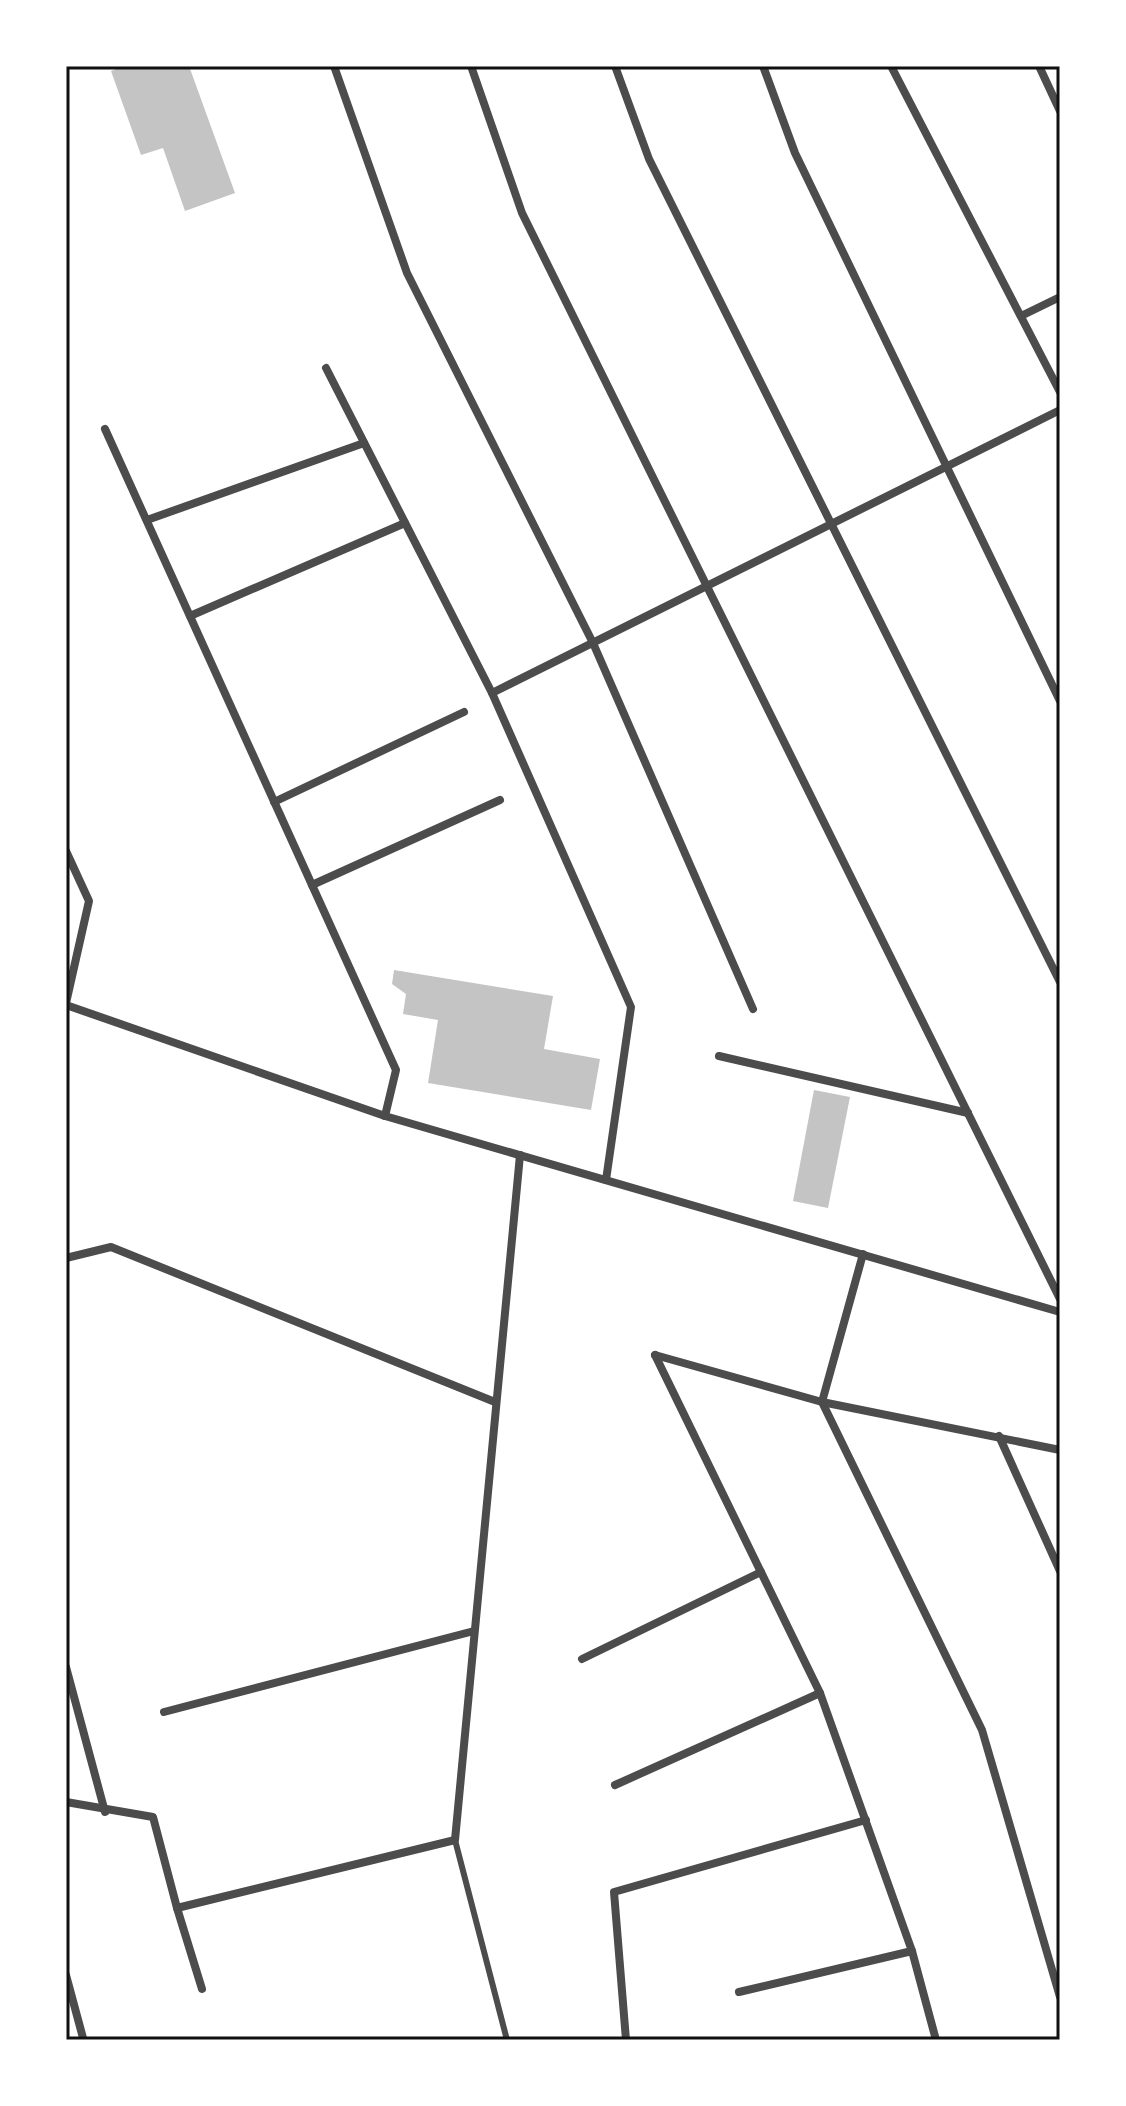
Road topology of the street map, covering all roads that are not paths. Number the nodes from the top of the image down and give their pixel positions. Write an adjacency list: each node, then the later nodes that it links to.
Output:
1 (334, 66): 21 (street)
2 (471, 66): 19 (street)
3 (615, 66): 18 (street)
4 (763, 66): 15 (street)
5 (891, 66): 9 (street)
6 (1039, 66): 7 (street)
7 (1060, 111)
8 (1060, 297): 9 (street)
9 (1021, 316): 11 (street)
10 (326, 368): 14 (street)
11 (1060, 392)
12 (1060, 410): 15 (street)
13 (105, 429): 16 (street)
14 (364, 443): 16 (street); 17 (street)
15 (947, 466): 18 (street); 23 (street)
16 (147, 520): 20 (street)
17 (405, 523): 20 (street); 22 (street)
18 (834, 523): 19 (street); 29 (street)
19 (707, 586): 21 (street); 33 (street)
20 (190, 616): 26 (street)
21 (593, 643): 22 (street); 31 (street)
22 (492, 693): 36 (street)
23 (1060, 701)
24 (464, 712): 26 (street)
25 (500, 800): 28 (street)
26 (274, 802): 28 (street)
27 (66, 851): 30 (street)
28 (312, 885): 34 (street)
29 (1060, 982)
30 (66, 1004): 34 (street)
31 (753, 1009)
32 (719, 1056): 33 (street)
33 (968, 1113): 39 (street)
34 (385, 1116): 35 (street)
35 (520, 1155): 36 (street); 41 (street)
36 (606, 1180): 37 (street)
37 (863, 1254): 40 (street); 42 (street)
38 (66, 1258): 41 (street)
39 (1060, 1299)
40 (1060, 1312)
41 (495, 1402): 47 (street)
42 (822, 1402): 43 (street); 46 (street); 62 (street)
43 (999, 1436): 44 (street); 45 (street)
44 (1060, 1450)
45 (1060, 1571)
46 (761, 1572): 48 (street); 50 (street)
47 (474, 1631): 51 (street); 56 (street)
48 (582, 1659)
49 (66, 1667): 54 (street)
50 (820, 1693): 52 (street); 55 (street)
51 (164, 1712)
52 (615, 1785)
53 (66, 1802): 54 (street)
54 (105, 1812): 57 (street)
55 (866, 1820): 58 (street); 65 (street)
56 (455, 1840): 57 (street); 64 (lane)
57 (177, 1908): 60 (street)
58 (912, 1951): 61 (street); 66 (street)
59 (66, 1975): 63 (street)
60 (202, 1989)
61 (739, 1992)
62 (1060, 1997)
63 (83, 2038)
64 (506, 2040)
65 (626, 2040)
66 (936, 2040)

